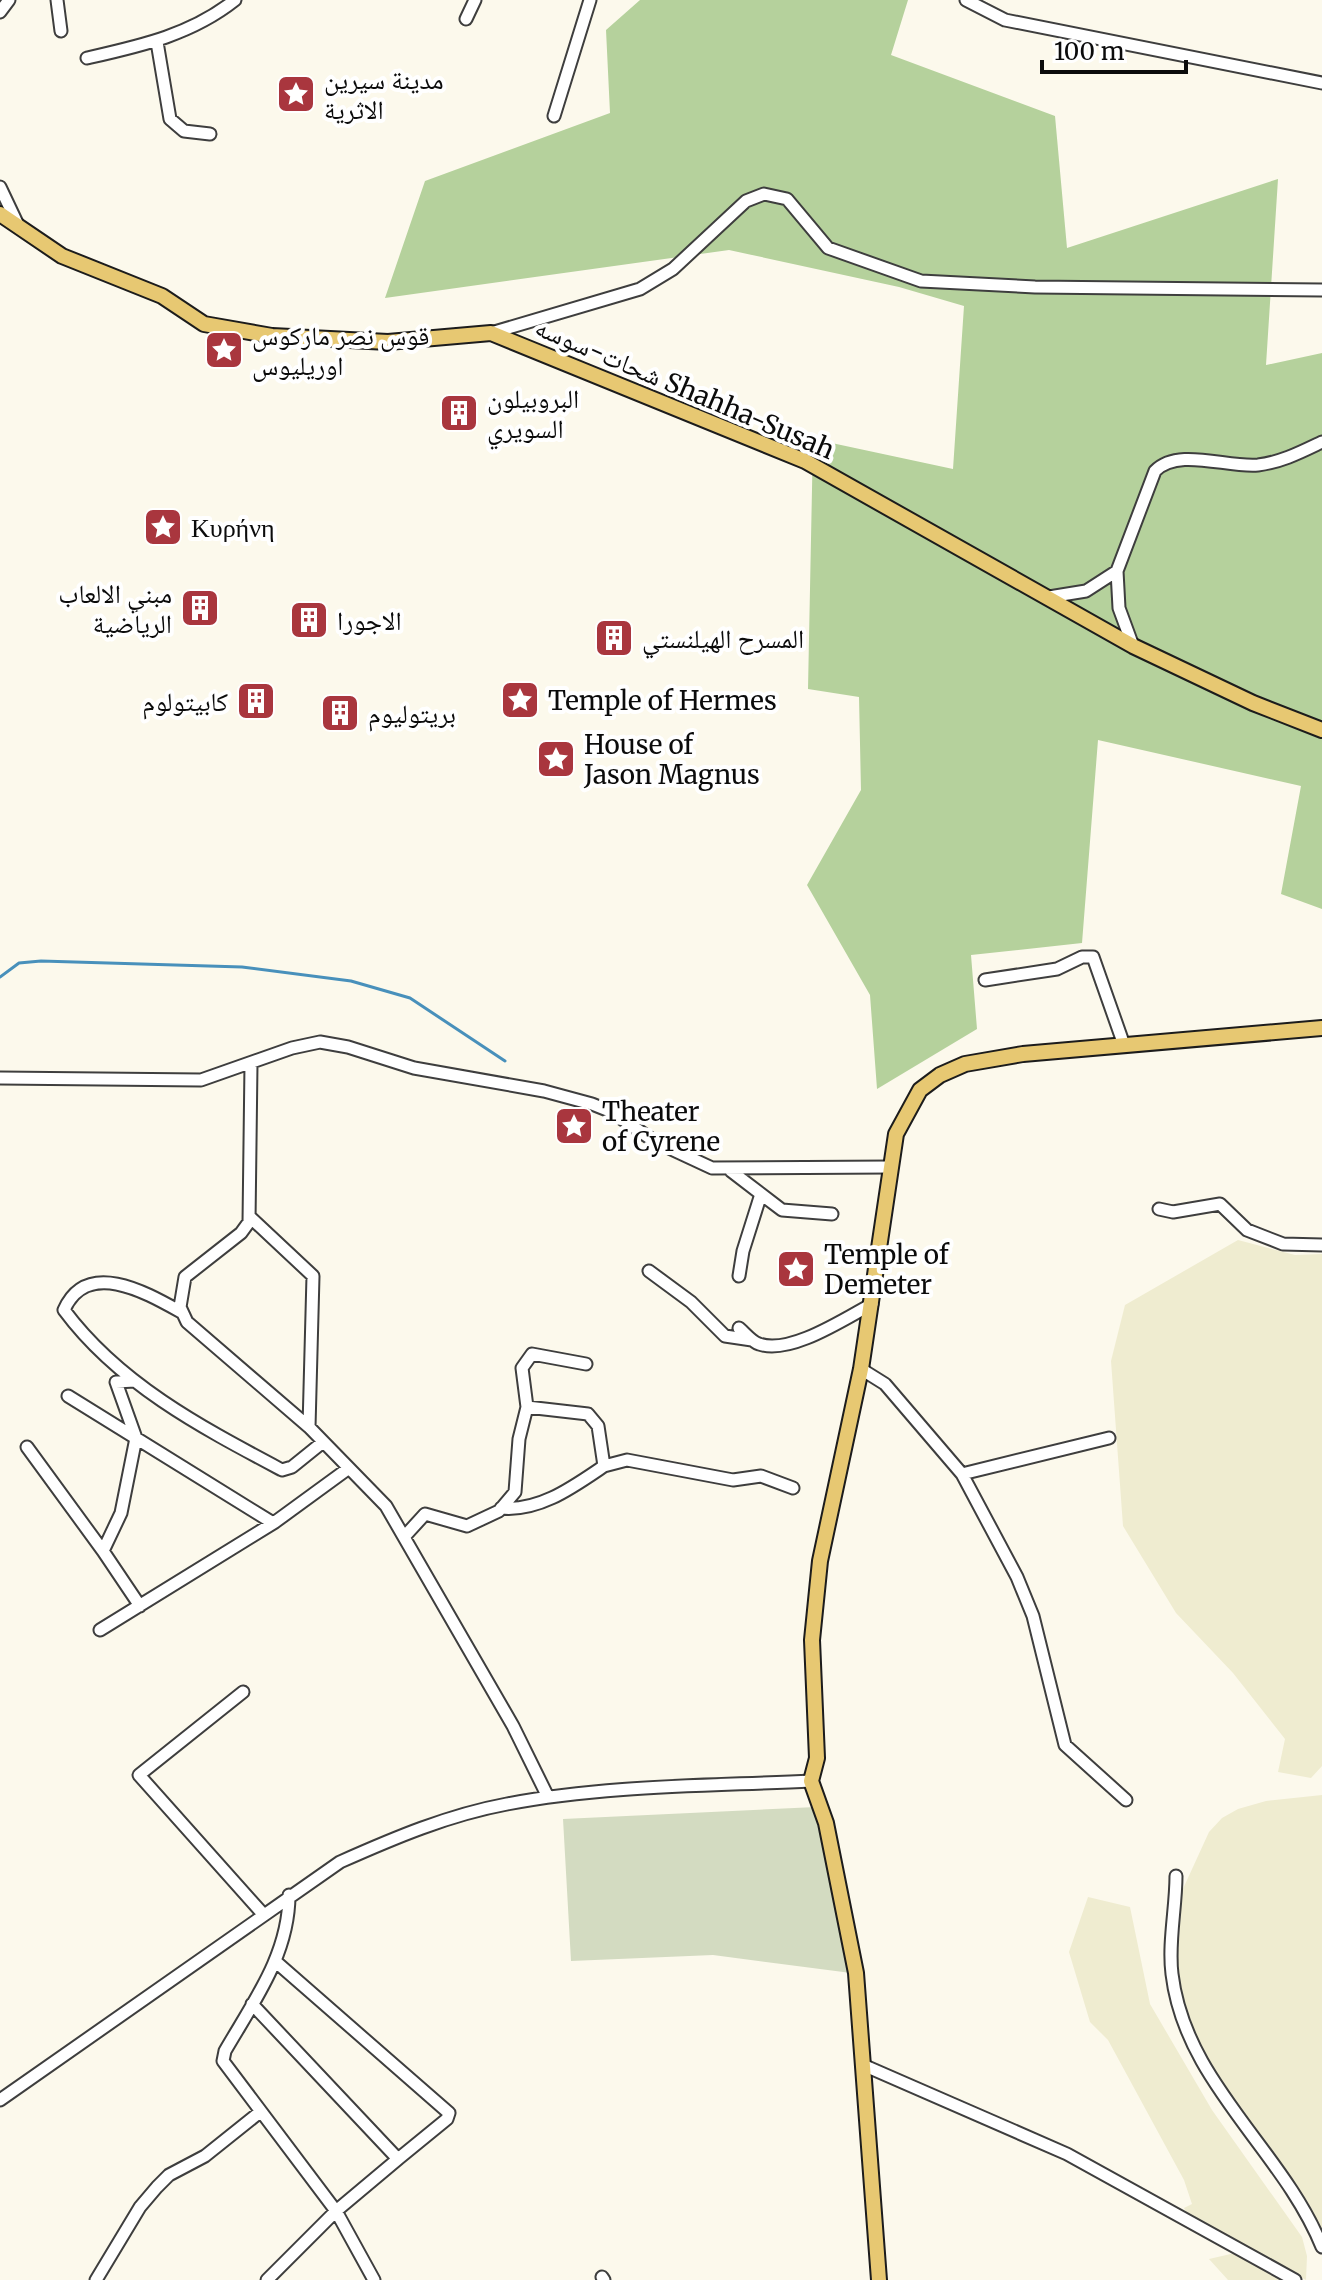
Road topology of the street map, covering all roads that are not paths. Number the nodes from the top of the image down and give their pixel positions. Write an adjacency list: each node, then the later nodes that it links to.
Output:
1 (9, 0): 7 (street)
2 (57, 0): 9 (street)
3 (235, 0): 10 (street)
4 (475, 0): 8 (street)
5 (590, 0): 13 (street)
6 (966, 0): 12 (street)
7 (0, 12)
8 (466, 19)
9 (61, 31)
10 (157, 42): 11 (street); 14 (street)
11 (87, 58)
12 (1322, 83)
13 (554, 116)
14 (210, 134)
15 (0, 187): 17 (street)
16 (0, 214): 17 (main road, شحات-سوسه Shahha-Susah)
17 (20, 230): 19 (main road, شحات-سوسه Shahha-Susah)
18 (1322, 290): 19 (street)
19 (491, 333): 22 (main road, شحات-سوسه Shahha-Susah)
20 (1322, 442): 21 (street)
21 (1117, 571): 22 (street); 23 (street)
22 (1049, 597): 23 (main road, شحات-سوسه Shahha-Susah)
23 (1133, 646): 24 (main road, شحات-سوسه Shahha-Susah)
24 (1322, 730)
25 (985, 980): 27 (street)
26 (1322, 1028): 27 (main road)
27 (1124, 1045): 30 (main road)
28 (251, 1064): 29 (street); 31 (street); 35 (street)
29 (0, 1078)
30 (891, 1167): 31 (street); 39 (main road)
31 (731, 1170): 32 (street)
32 (761, 1194): 34 (street); 38 (street)
33 (1159, 1209): 36 (street)
34 (832, 1214)
35 (250, 1217): 40 (street); 48 (street)
36 (1322, 1245)
37 (649, 1271): 42 (street)
38 (739, 1276)
39 (872, 1304): 42 (street); 44 (main road)
40 (181, 1312): 45 (street); 48 (street)
41 (739, 1328): 42 (street)
42 (752, 1340)
43 (586, 1364): 47 (street)
44 (861, 1369): 55 (street); 64 (main road)
45 (135, 1381): 49 (street); 51 (street)
46 (68, 1396): 49 (street)
47 (527, 1407): 53 (street); 57 (street)
48 (309, 1427): 51 (street)
49 (136, 1438): 58 (street); 60 (street)
50 (1109, 1438): 55 (street)
51 (323, 1442): 54 (street)
52 (27, 1447): 60 (street)
53 (604, 1466): 56 (street); 57 (street)
54 (349, 1468): 58 (street); 59 (street)
55 (962, 1474): 66 (street)
56 (793, 1488)
57 (501, 1508): 59 (street)
58 (273, 1523): 61 (street)
59 (404, 1537): 65 (street)
60 (103, 1551): 61 (street)
61 (140, 1606): 62 (street)
62 (100, 1630)
63 (243, 1692): 69 (street)
64 (811, 1781): 65 (street); 72 (main road)
65 (548, 1797): 68 (street)
66 (1126, 1800)
67 (1176, 1876): 77 (street)
68 (289, 1895): 69 (street); 70 (street)
69 (263, 1914): 73 (street)
70 (275, 1961): 71 (street); 75 (street)
71 (252, 2004): 74 (street); 75 (street)
72 (863, 2065): 81 (main road); 82 (street)
73 (0, 2100)
74 (260, 2112): 76 (street); 78 (street)
75 (398, 2159): 76 (street)
76 (336, 2211): 79 (street); 80 (street)
77 (1322, 2247)
78 (96, 2280)
79 (267, 2280)
80 (374, 2280)
81 (879, 2280)
82 (1295, 2280)

